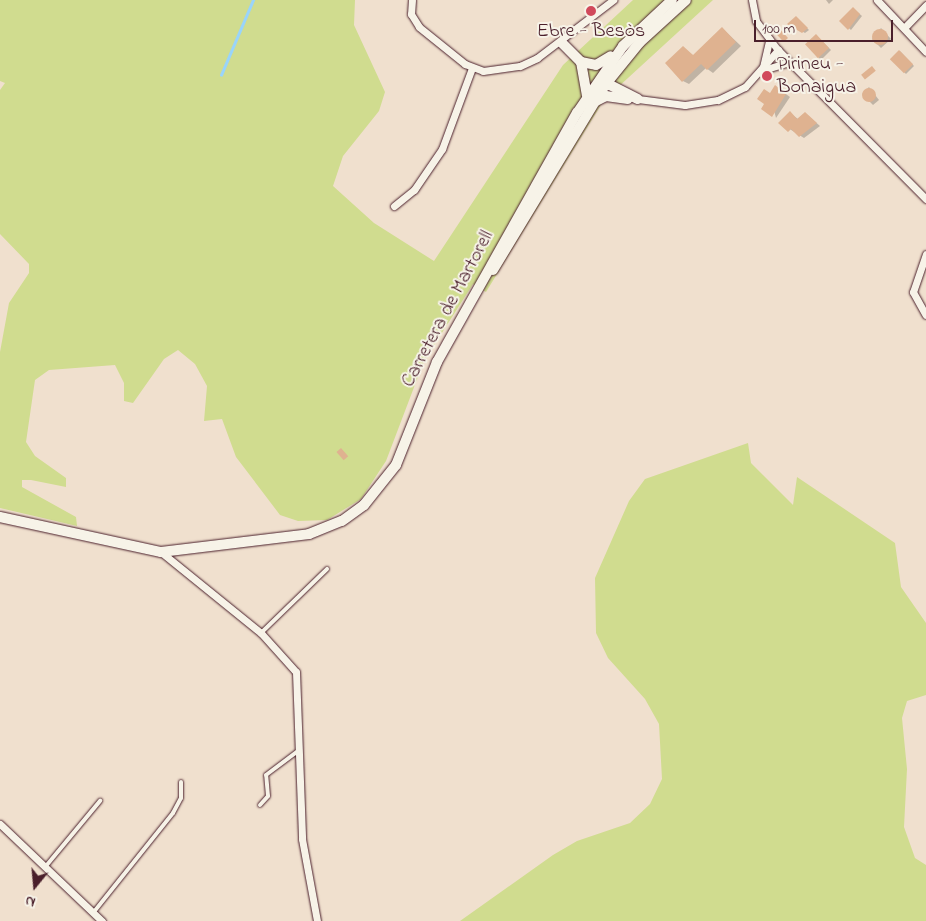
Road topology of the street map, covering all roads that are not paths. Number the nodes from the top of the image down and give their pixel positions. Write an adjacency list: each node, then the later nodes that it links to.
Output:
1 (412, 0): 17 (street)
2 (613, 0): 10 (street)
3 (672, 0): 11 (main road, Carretera de Martorell)
4 (686, 0): 16 (main road)
5 (752, 0): 9 (street)
6 (877, 0): 8 (street)
7 (926, 5): 8 (street)
8 (904, 28): 13 (street)
9 (769, 40): 12 (street); 18 (street)
10 (562, 43): 14 (main road); 17 (street)
11 (620, 49): 14 (main road); 19 (main road); 21 (main road, Carretera de Martorell)
12 (778, 50): 15 (street); 18 (street)
13 (926, 52)
14 (581, 62): 21 (main road)
15 (789, 62): 18 (street); 24 (street)
16 (619, 66): 19 (main road); 20 (main road)
17 (472, 68): 25 (street)
18 (763, 70): 22 (street)
19 (605, 85): 20 (main road); 21 (main road); 23 (main road)
20 (617, 93): 21 (main road); 22 (main road)
21 (591, 100): 23 (main road, Carretera de Martorell); 27 (main road)
22 (638, 100)
23 (577, 112): 27 (main road, Carretera de Martorell)
24 (926, 199)
25 (394, 206)
26 (926, 254): 28 (street)
27 (479, 289): 30 (main road, Carretera de Martorell)
28 (926, 315)
29 (0, 517): 30 (main road, Carretera de Martorell)
30 (161, 552): 32 (street)
31 (327, 570): 32 (lane)
32 (261, 633): 33 (street)
33 (297, 752): 36 (lane); 41 (street)
34 (181, 782): 39 (lane)
35 (100, 801): 38 (lane)
36 (260, 805)
37 (0, 824): 38 (street)
38 (46, 866): 39 (street)
39 (93, 913): 40 (street)
40 (102, 921)
41 (317, 921)

